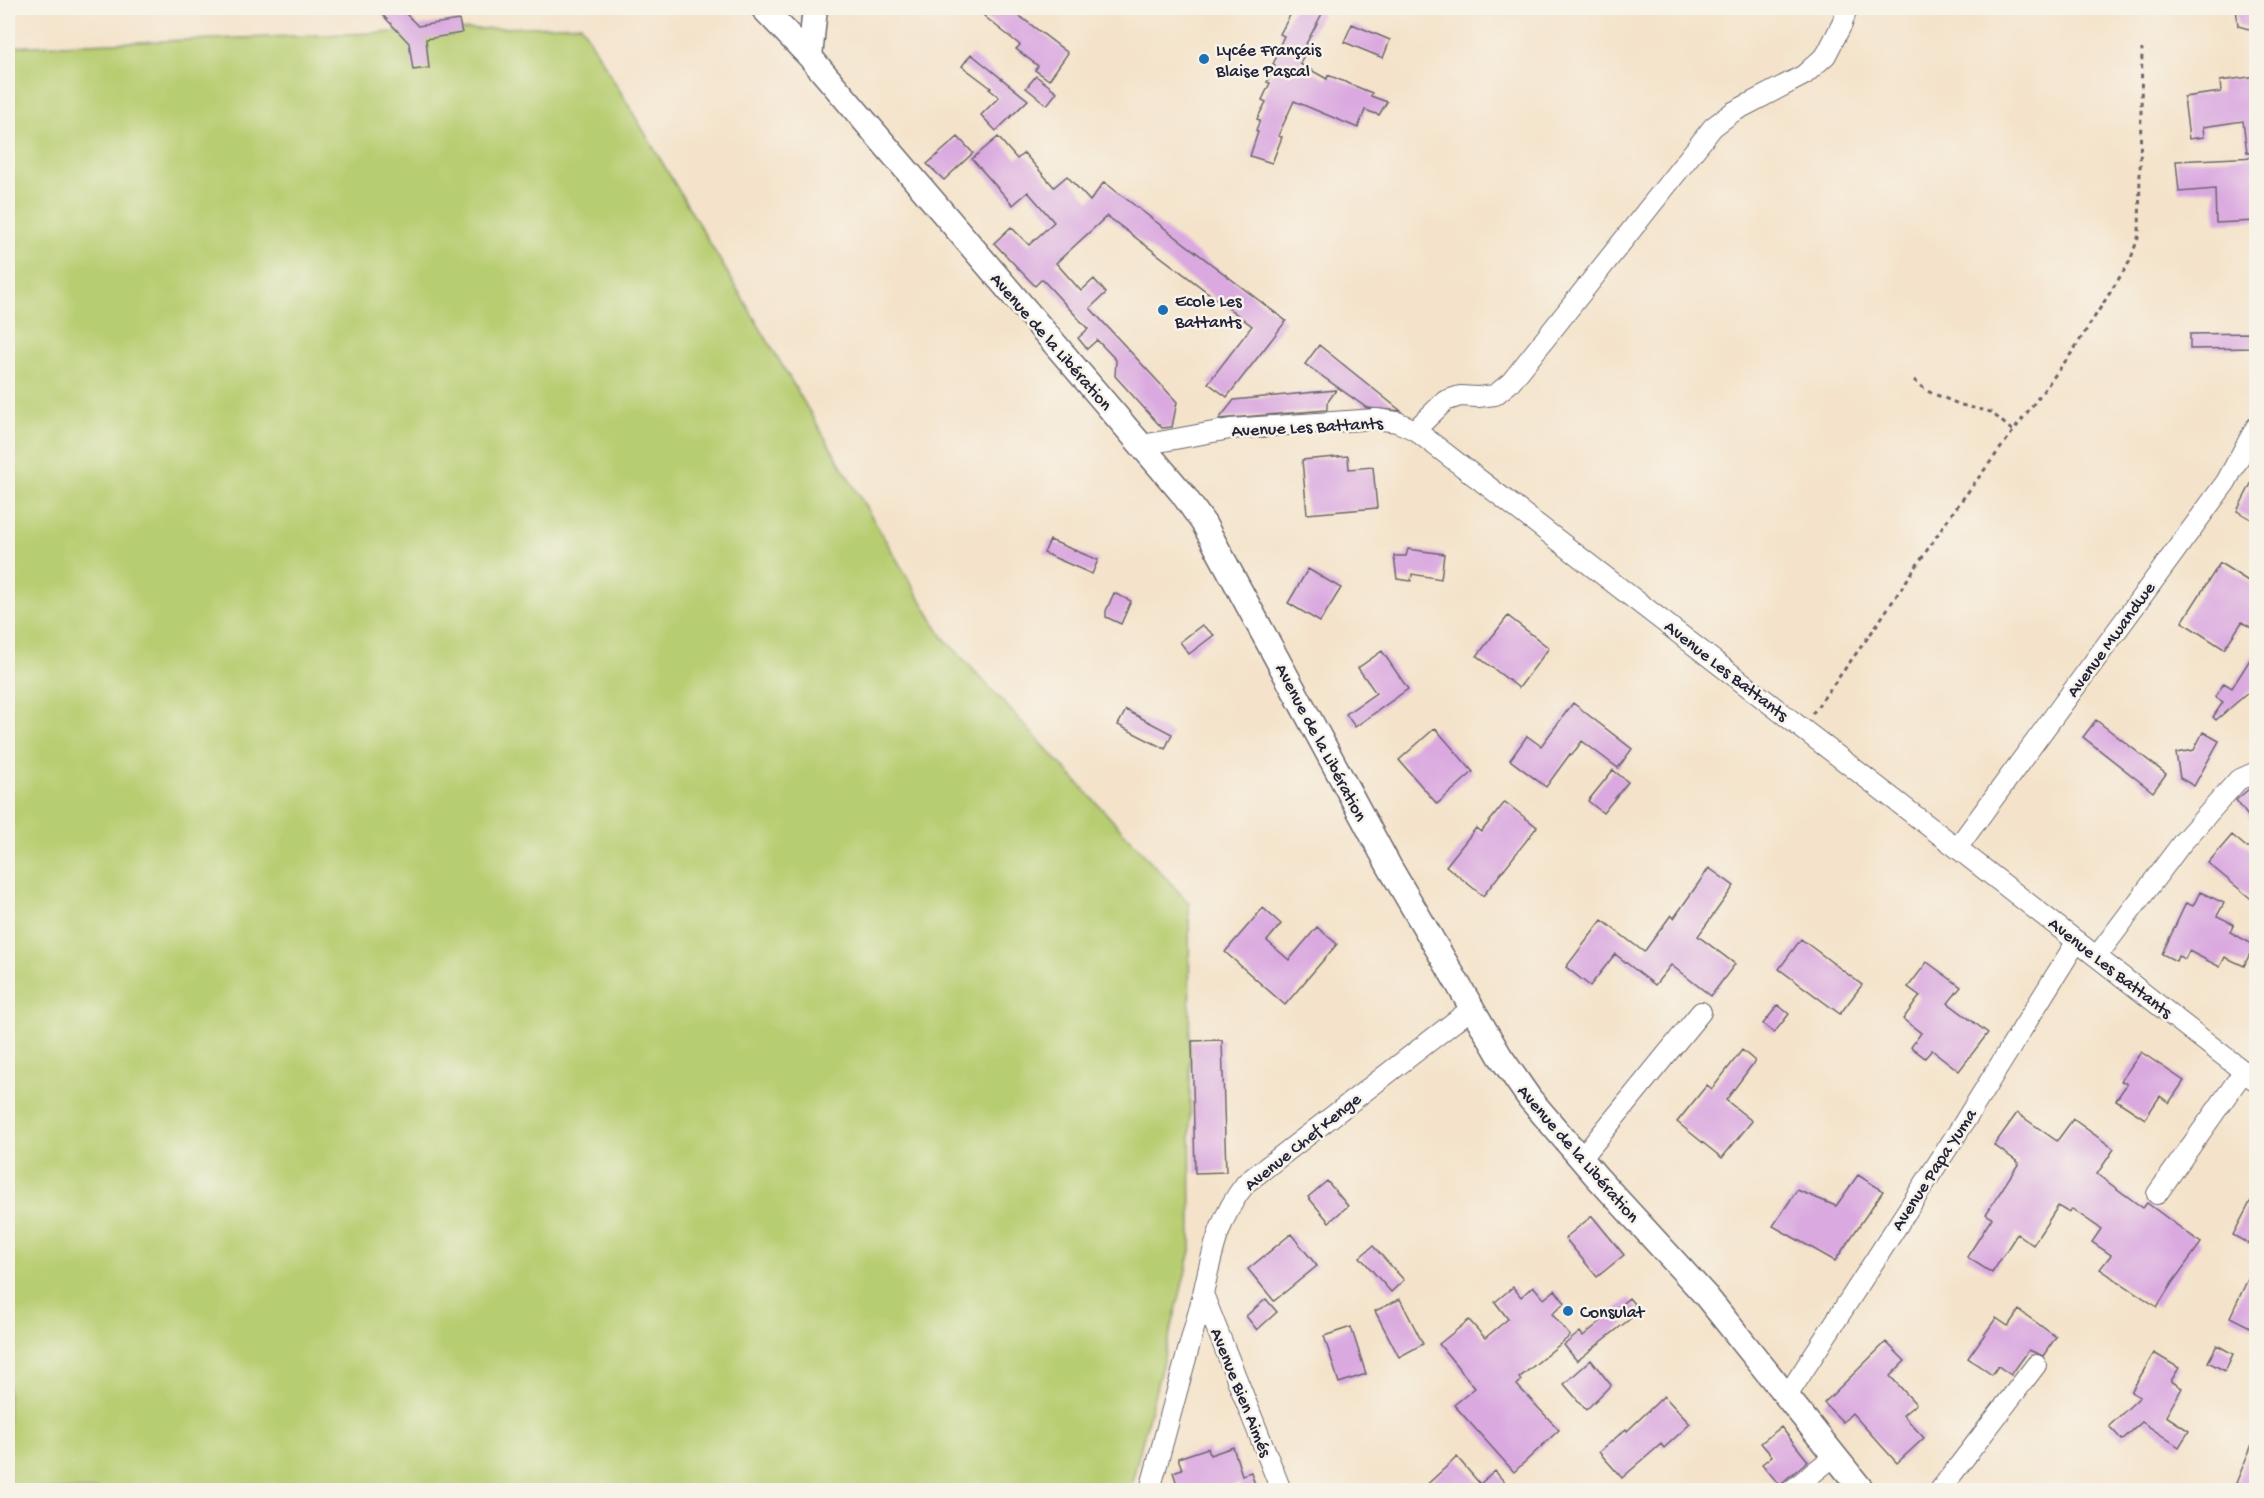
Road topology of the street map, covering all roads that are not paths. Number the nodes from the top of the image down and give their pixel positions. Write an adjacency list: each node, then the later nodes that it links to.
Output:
1 (764, 8): 4 (street, Avenue de la Libération)
2 (814, 8): 4 (street)
3 (1846, 8): 6 (street)
4 (810, 57): 7 (street, Avenue de la Libération)
5 (2256, 427): 9 (street, Avenue Mwandwe)
6 (1415, 430): 7 (street, Avenue Les Battants); 9 (street, Avenue Les Battants)
7 (1142, 445): 12 (street, Avenue de la Libération)
8 (2256, 772): 11 (street)
9 (1958, 848): 10 (street, Avenue Les Battants)
10 (2077, 941): 11 (street, Avenue Les Battants); 19 (street, Avenue Papa Yuma)
11 (2097, 956): 14 (street, Avenue Les Battants)
12 (1471, 1009): 15 (street, Avenue de la Libération); 17 (street, Avenue Chef Kenge)
13 (1701, 1012): 15 (street)
14 (2250, 1076): 16 (street)
15 (1581, 1159): 19 (street, Avenue de la Libération)
16 (2157, 1194)
17 (1203, 1294): 21 (street, Avenue Chef Kenge); 22 (street, Avenue Bien Aimés)
18 (2036, 1365): 25 (street)
19 (1787, 1396): 20 (street, Avenue de la Libération)
20 (1833, 1456): 23 (street); 24 (street, Avenue de la Libération)
21 (1150, 1491)
22 (1281, 1491)
23 (1792, 1491)
24 (1862, 1491)
25 (1940, 1491)

